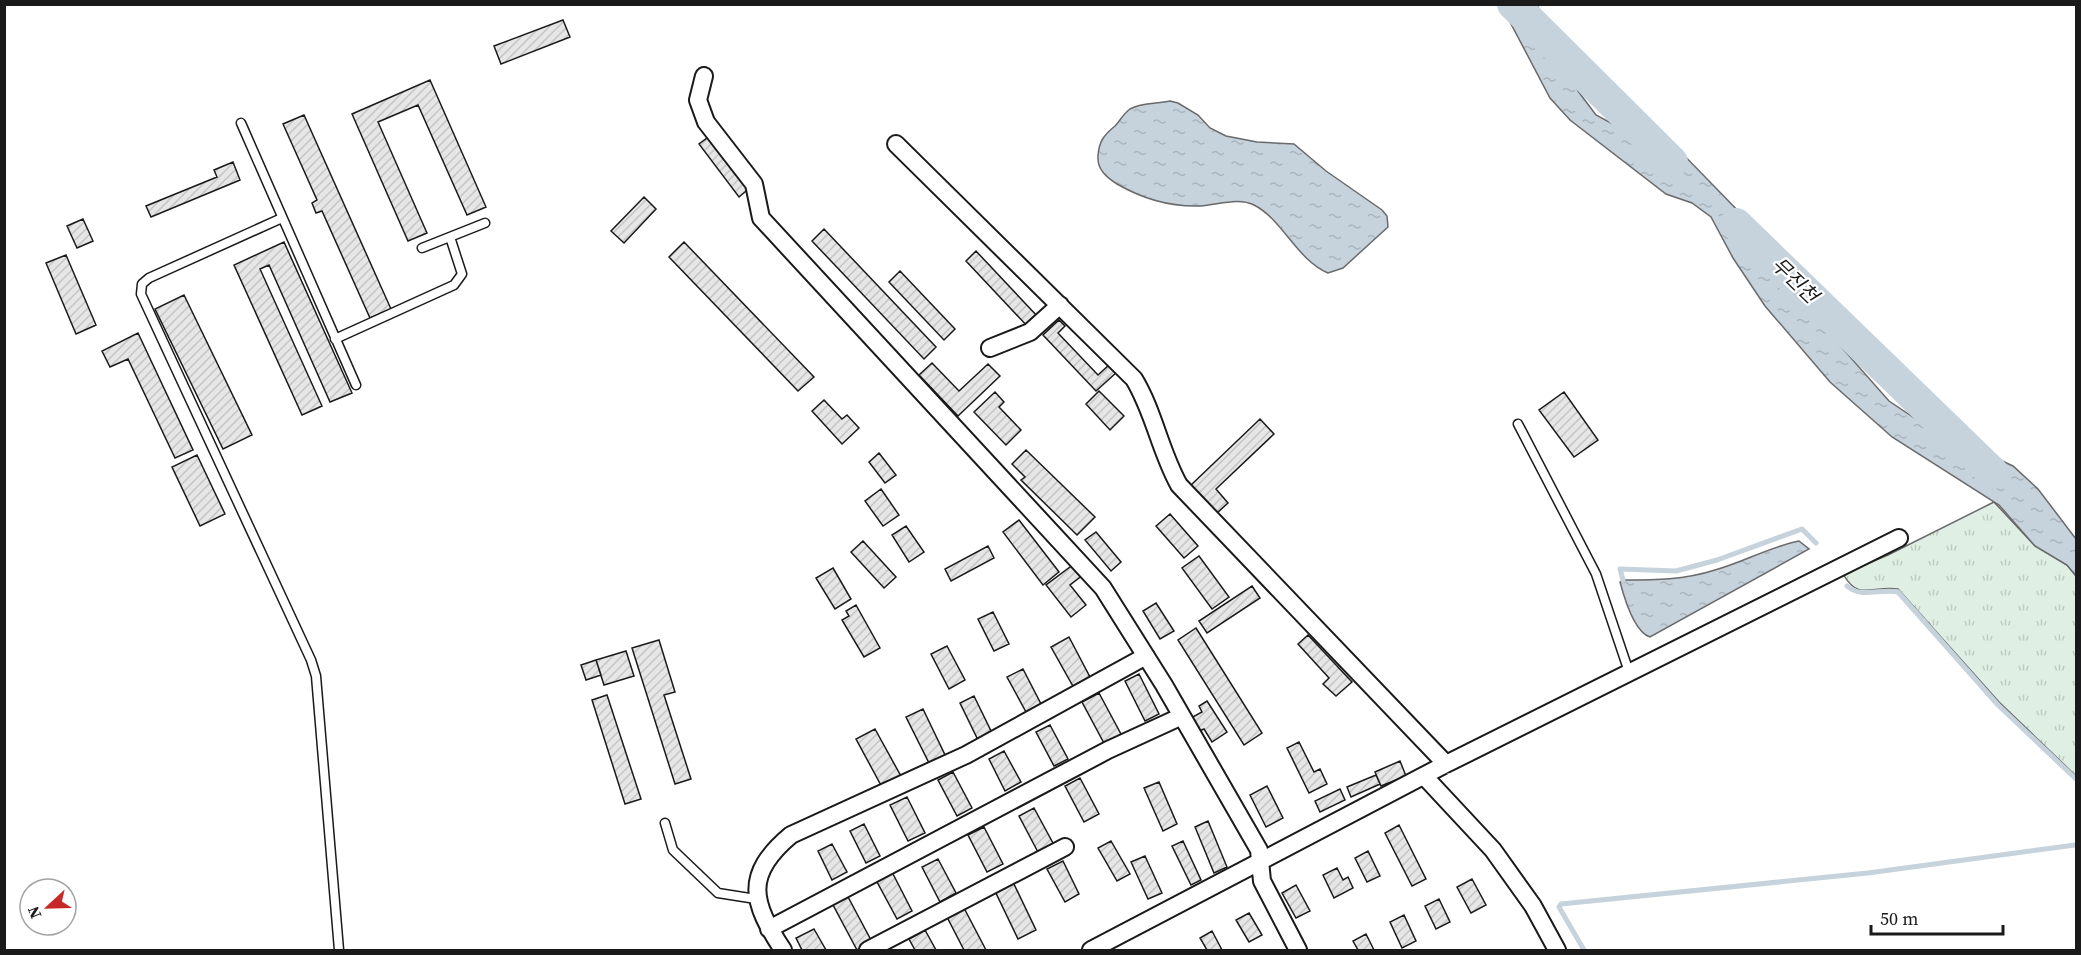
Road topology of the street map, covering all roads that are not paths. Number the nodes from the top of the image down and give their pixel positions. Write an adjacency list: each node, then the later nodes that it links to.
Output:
1 (704, 76): 14 (street)
2 (241, 123): 4 (lane)
3 (896, 144): 8 (street)
4 (282, 218): 9 (lane); 25 (lane)
5 (485, 223): 6 (lane)
6 (450, 237): 7 (lane); 9 (lane)
7 (423, 248)
8 (1060, 305): 10 (street); 17 (street)
9 (335, 339): 11 (lane)
10 (990, 348)
11 (356, 385)
12 (1518, 424): 15 (lane)
13 (1899, 538): 15 (street)
14 (1146, 656): 16 (street); 22 (street)
15 (1629, 672): 17 (street)
16 (1180, 717): 21 (street); 23 (street)
17 (1446, 764): 18 (street)
18 (1424, 776): 21 (street); 29 (street)
19 (665, 823): 22 (lane)
20 (1065, 847): 27 (street)
21 (1260, 863): 24 (street); 28 (street)
22 (756, 899): 23 (street)
23 (769, 929): 26 (street)
24 (1293, 949)
25 (339, 951)
26 (783, 951)
27 (868, 951)
28 (1091, 951)
29 (1557, 951)

